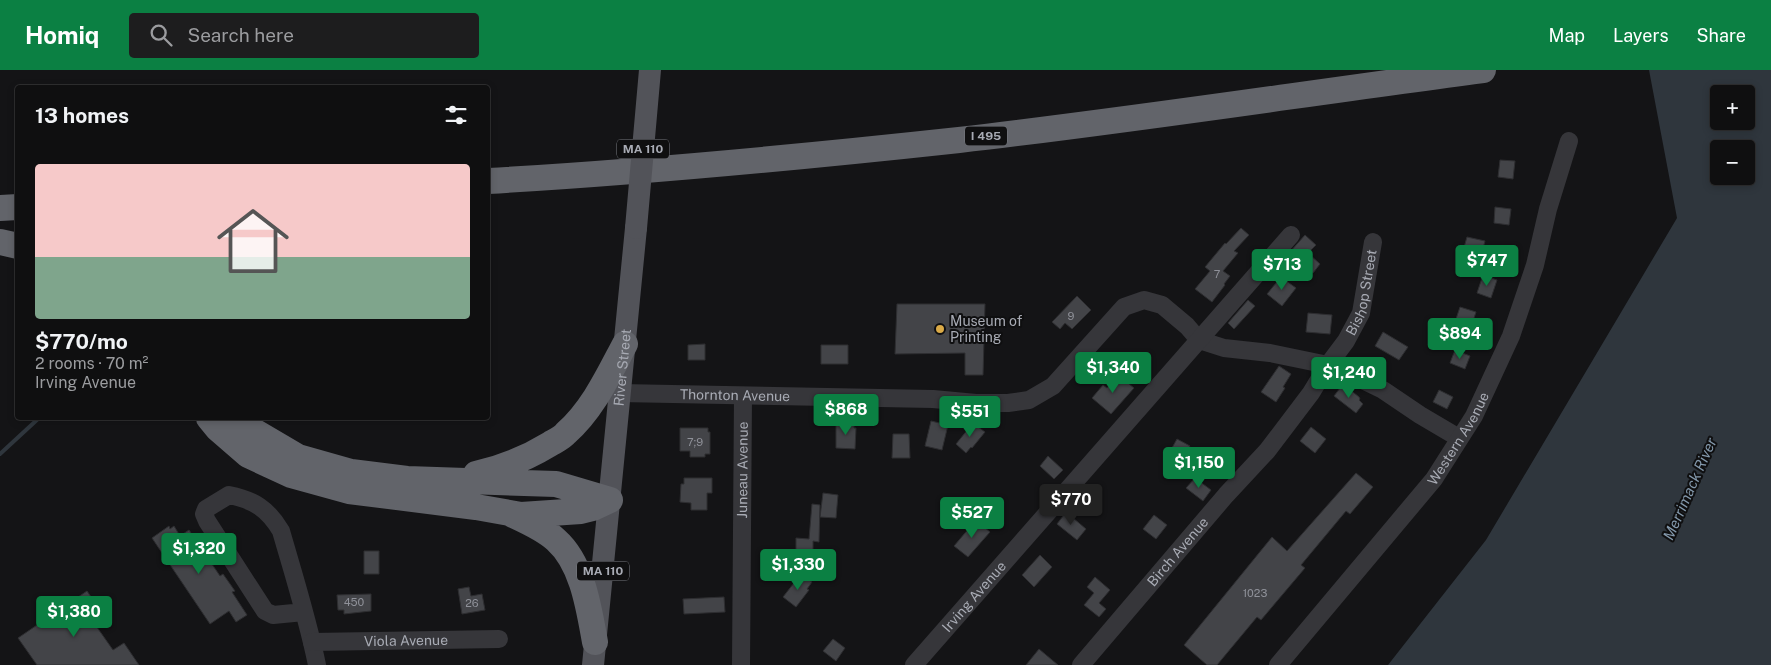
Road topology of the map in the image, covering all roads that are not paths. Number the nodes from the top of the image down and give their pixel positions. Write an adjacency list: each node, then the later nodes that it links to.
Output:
1 (650, 70): 14 (main road, River Street / MA 110, bridge)
2 (1483, 70): 4 (highway, I 495)
3 (1570, 141): 20 (street, Western Avenue)
4 (573, 176): 5 (highway, I 495); 6 (highway)
5 (490, 181)
6 (490, 192)
7 (15, 207): 8 (highway)
8 (0, 208)
9 (1291, 235): 13 (street, Irving Avenue)
10 (0, 242): 12 (highway)
11 (1373, 242): 15 (street, Bishop Street)
12 (15, 245)
13 (1199, 340): 15 (street); 17 (street, Thornton Avenue); 30 (street, Irving Avenue)
14 (625, 344): 16 (main road, River Street / MA 110); 21 (highway)
15 (1328, 365): 20 (street); 31 (street, Birch Avenue)
16 (620, 393): 17 (street, Thornton Avenue); 22 (main road, River Street / MA 110)
17 (743, 396): 29 (street, Juneau Avenue)
18 (211, 420): 23 (highway)
19 (240, 420): 21 (highway)
20 (1460, 438): 32 (street, Western Avenue)
21 (454, 479): 22 (highway)
22 (610, 500): 23 (highway); 27 (main road, River Street / MA 110)
23 (506, 512): 27 (highway)
24 (304, 612): 24 (street); 26 (street)
25 (499, 639): 26 (street, Viola Avenue)
26 (312, 642): 28 (street)
27 (594, 654)
28 (317, 665)
29 (741, 665)
30 (914, 665)
31 (1081, 665)
32 (1278, 665)

